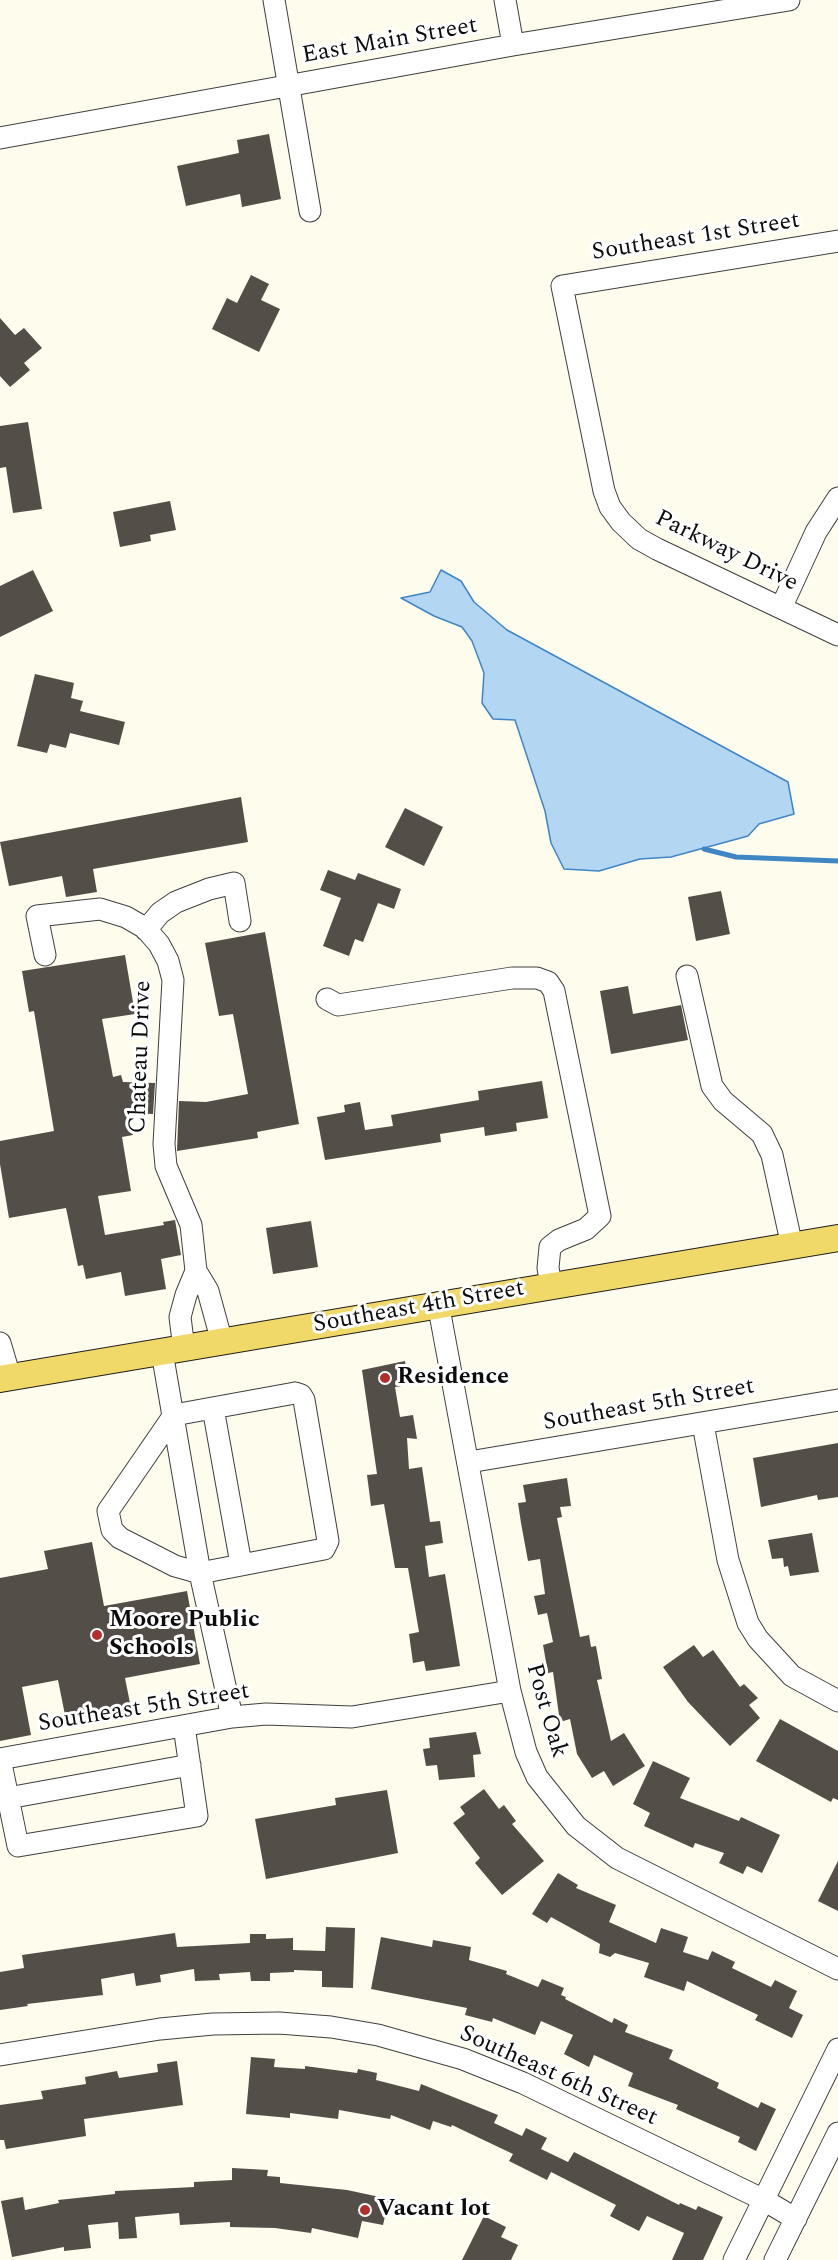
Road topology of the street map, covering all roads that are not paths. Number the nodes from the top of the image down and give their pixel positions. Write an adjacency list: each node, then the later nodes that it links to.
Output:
1 (274, 0): 6 (street)
2 (505, 0): 5 (street)
3 (789, 0): 4 (street, East Main Street)
4 (740, 4): 5 (street, East Main Street)
5 (513, 45): 6 (street, East Main Street)
6 (287, 87): 7 (street, East Main Street); 8 (street)
7 (0, 138)
8 (310, 211)
9 (838, 241): 10 (street, Southeast 1st Street)
10 (562, 286): 12 (street, Parkway Drive)
11 (838, 498): 12 (street)
12 (781, 608): 13 (street, Parkway Drive)
13 (838, 635)
14 (240, 921): 15 (street)
15 (146, 930): 16 (street, Chateau Drive); 21 (street, Chateau Drive)
16 (45, 955)
17 (687, 976): 20 (street)
18 (327, 999): 22 (street)
19 (838, 1238): 20 (main road, Southeast 4th Street)
20 (792, 1246): 22 (main road, Southeast 4th Street)
21 (196, 1271): 24 (street, Chateau Drive); 26 (street, Chateau Drive)
22 (551, 1285): 23 (main road, Southeast 4th Street)
23 (438, 1303): 24 (main road, Southeast 4th Street); 32 (street, Post Oak)
24 (222, 1342): 26 (main road, Southeast 4th Street)
25 (0, 1343): 27 (street)
26 (173, 1351): 27 (main road, Southeast 4th Street); 30 (street, Chateau Drive)
27 (5, 1378)
28 (838, 1400): 31 (street, Southeast 5th Street)
29 (213, 1408): 30 (street); 33 (street); 33 (street)
30 (174, 1415): 34 (street, Chateau Drive); 34 (street)
31 (703, 1424): 32 (street, Southeast 5th Street); 36 (street)
32 (469, 1462): 35 (street, Post Oak)
33 (241, 1564): 34 (street)
34 (200, 1573): 37 (street, Chateau Drive)
35 (510, 1690): 37 (street, Southeast 5th Street); 42 (street, Post Oak)
36 (838, 1701)
37 (232, 1717): 38 (street, Southeast 5th Street)
38 (184, 1726): 39 (street, Southeast 5th Street); 40 (street)
39 (0, 1759): 41 (street)
40 (190, 1765): 41 (street); 41 (street)
41 (8, 1798)
42 (838, 1969)
43 (838, 2049): 46 (street)
44 (0, 2055): 46 (street, Southeast 6th Street)
45 (838, 2133): 47 (street)
46 (764, 2200): 47 (street, Southeast 6th Street); 48 (street)
47 (796, 2219): 49 (street)
48 (734, 2260)
49 (776, 2260)

